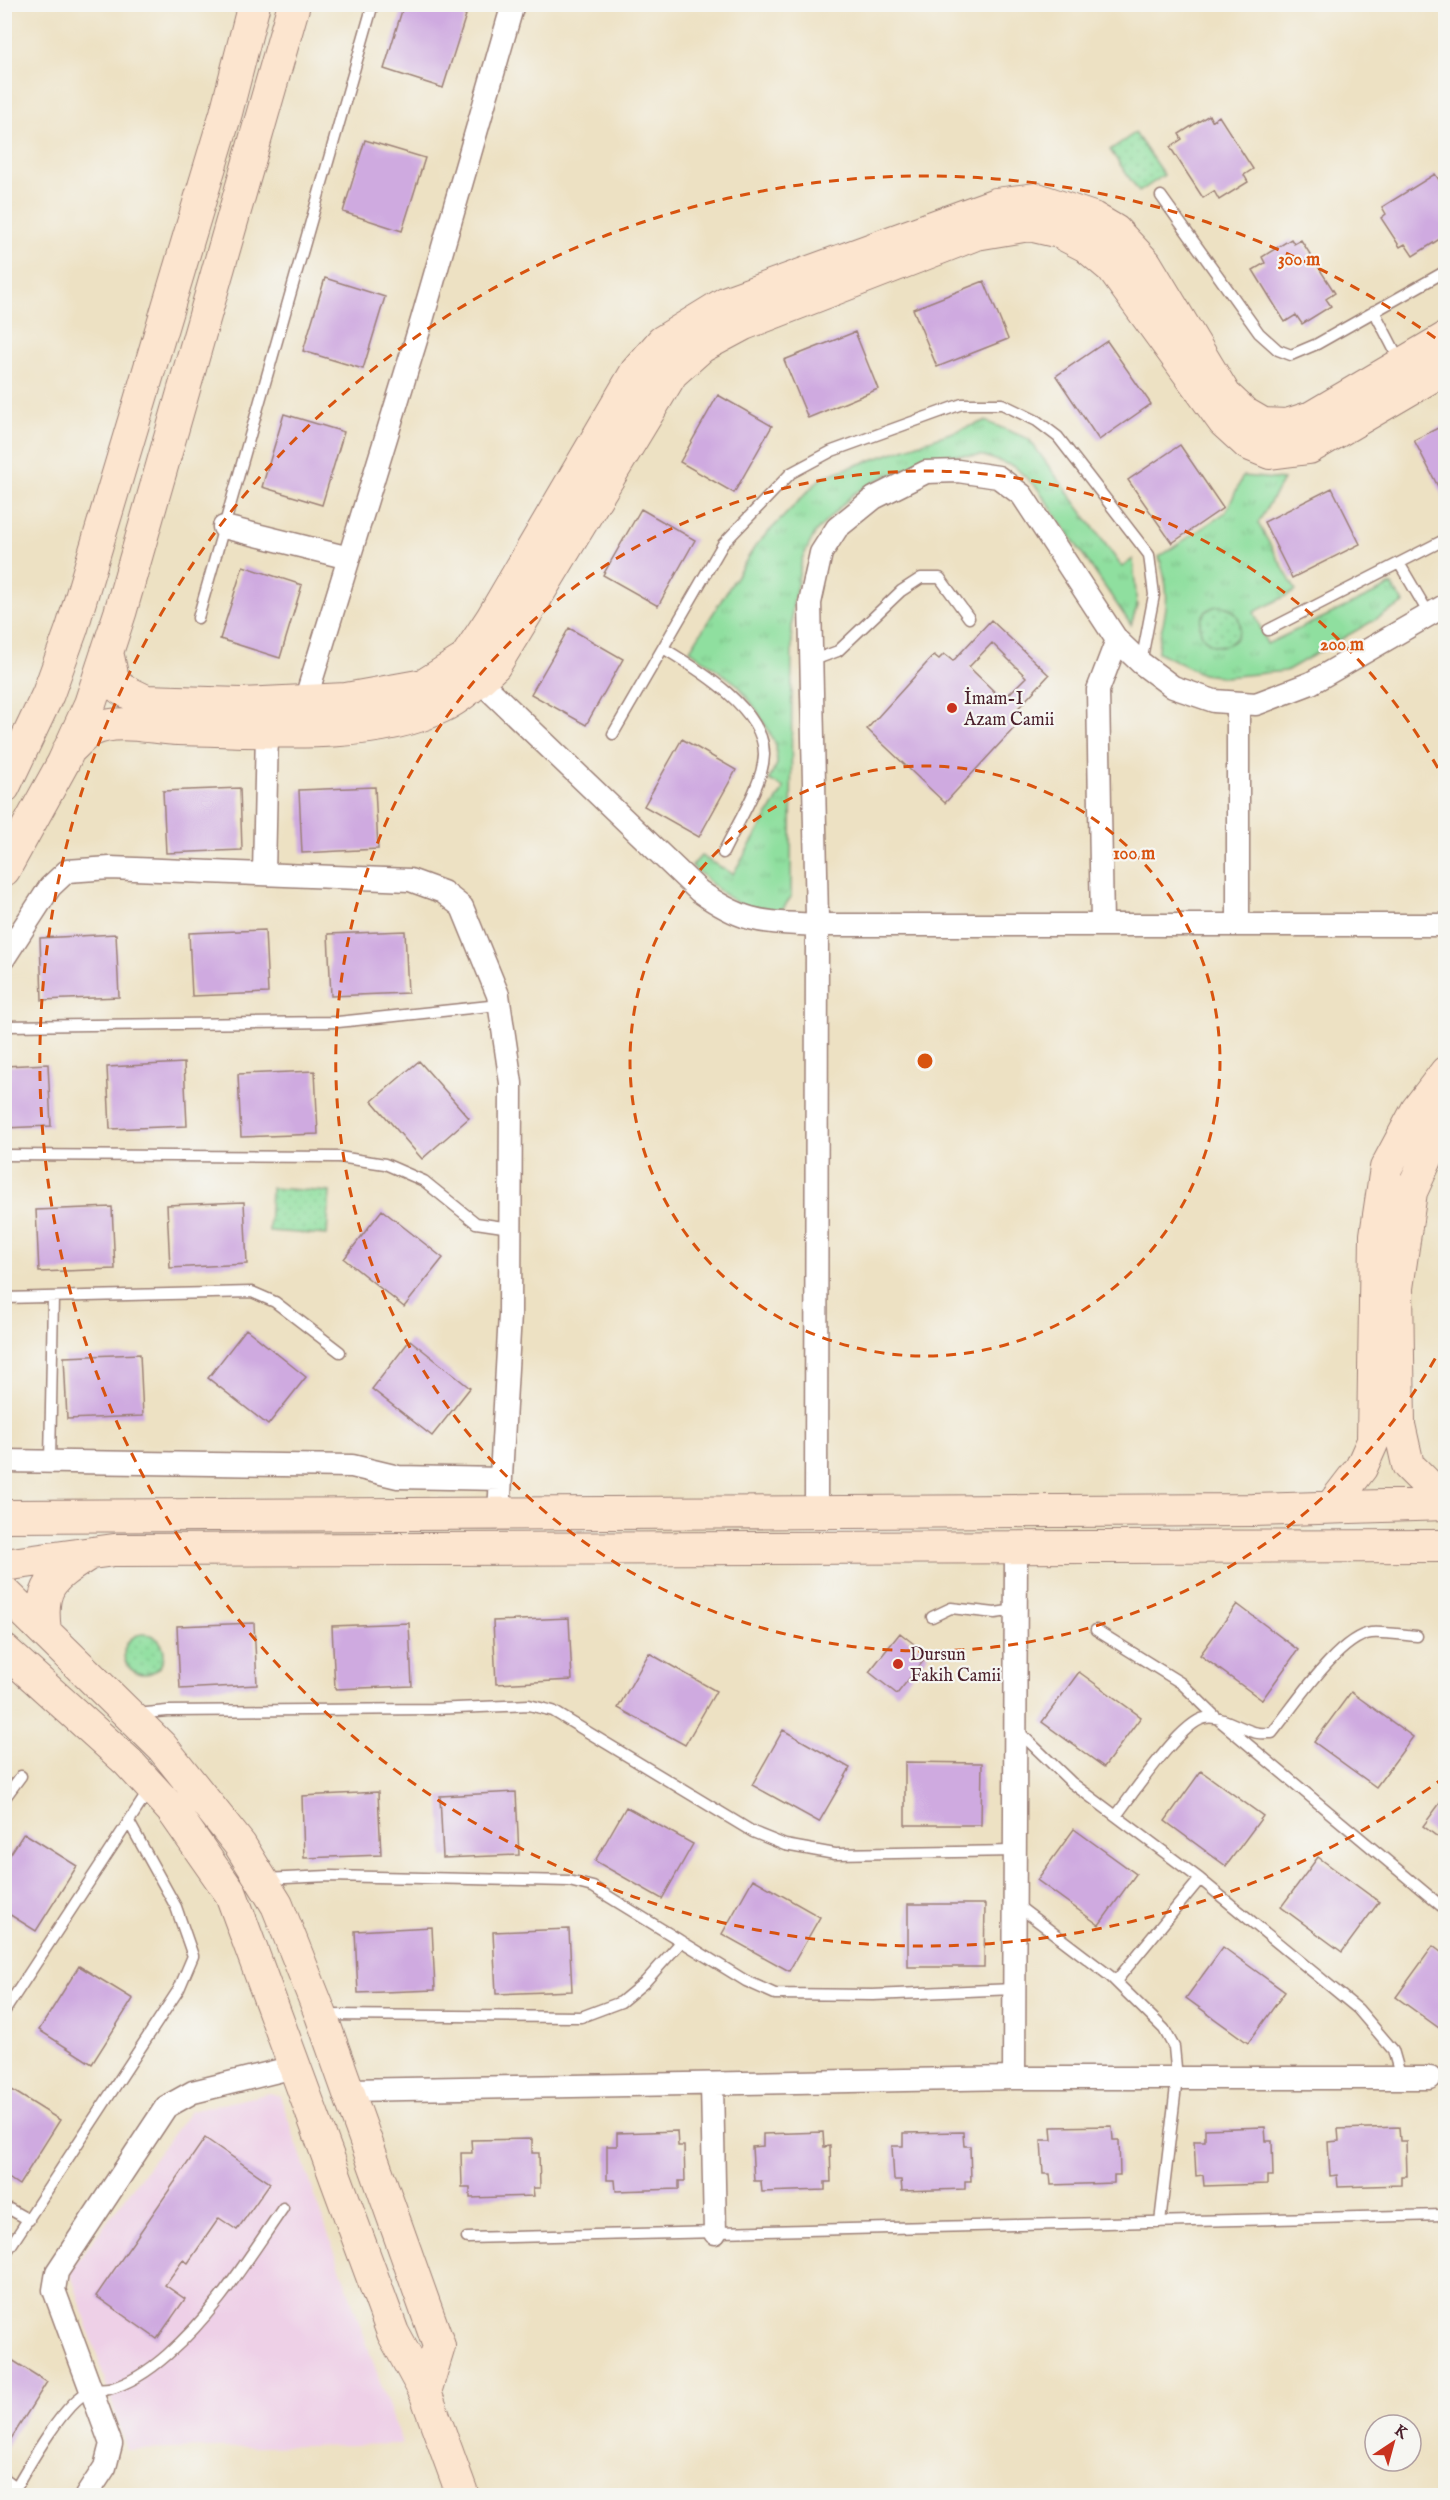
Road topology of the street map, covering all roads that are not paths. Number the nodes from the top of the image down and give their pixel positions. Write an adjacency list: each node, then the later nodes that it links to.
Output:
1 (254, 4): 30 (street)
2 (294, 4): 21 (street)
3 (373, 4): 11 (lane)
4 (513, 4): 13 (street)
5 (1161, 196): 7 (lane)
6 (1446, 271): 7 (lane)
7 (1374, 311): 9 (lane)
8 (1446, 338): 9 (street)
9 (1401, 364): 25 (street)
10 (1446, 368): 24 (street)
11 (224, 527): 13 (street); 16 (lane)
12 (1446, 539): 14 (lane)
13 (349, 558): 25 (street)
14 (1399, 563): 15 (lane); 18 (lane)
15 (1437, 609): 26 (street)
16 (198, 618)
17 (969, 618): 22 (lane)
18 (1268, 630)
19 (1117, 640): 22 (street); 23 (street); 35 (street)
20 (663, 648): 23 (lane); 28 (lane); 31 (lane)
21 (107, 652): 25 (street); 29 (street)
22 (811, 661): 36 (street)
23 (1141, 663): 26 (street)
24 (479, 680): 27 (street); 36 (street)
25 (305, 701)
26 (1238, 703): 34 (street)
27 (267, 730): 29 (street); 33 (street)
28 (613, 734)
29 (68, 751): 32 (street)
30 (4, 787)
31 (723, 853)
32 (4, 870)
33 (264, 874): 38 (street); 39 (street)
34 (1238, 923): 35 (street); 37 (street)
35 (1102, 924): 36 (street)
36 (817, 925): 53 (street)
37 (1446, 925)
38 (4, 958)
39 (499, 1005): 40 (lane); 44 (street)
40 (4, 1026)
41 (1446, 1072): 52 (street)
42 (1446, 1116): 51 (street)
43 (4, 1155): 44 (lane)
44 (510, 1228): 50 (street)
45 (53, 1297): 46 (lane); 47 (lane); 49 (lane)
46 (4, 1298)
47 (340, 1352)
48 (4, 1461): 49 (street)
49 (50, 1462): 50 (street)
50 (501, 1479): 54 (street)
51 (1446, 1504): 52 (street)
52 (1331, 1508): 53 (street)
53 (816, 1512): 54 (street)
54 (499, 1513): 55 (street)
55 (4, 1516)
56 (1446, 1546): 57 (street)
57 (1016, 1547): 58 (street); 61 (street)
58 (89, 1554): 59 (street); 64 (street)
59 (4, 1565)
60 (4, 1592): 64 (street)
61 (1015, 1610): 62 (lane); 69 (street)
62 (932, 1617)
63 (1096, 1630): 68 (lane)
64 (45, 1631): 67 (street)
65 (1417, 1636): 68 (lane)
66 (4, 1650): 71 (street)
67 (130, 1715): 75 (lane); 76 (street)
68 (1220, 1721): 73 (lane); 79 (lane)
69 (1015, 1728): 73 (lane); 75 (street)
70 (21, 1776): 72 (lane)
71 (151, 1787): 74 (lane); 85 (street)
72 (4, 1799)
73 (1116, 1816): 77 (lane)
74 (129, 1821): 83 (lane); 95 (lane)
75 (1015, 1851): 78 (street)
76 (261, 1879): 80 (lane); 84 (street)
77 (1200, 1879): 81 (lane); 89 (lane)
78 (1014, 1903): 81 (lane); 82 (street)
79 (1446, 1910)
80 (682, 1941): 82 (lane); 84 (lane)
81 (1116, 1981): 88 (lane)
82 (1014, 1989): 86 (street)
83 (4, 2012)
84 (321, 2014): 91 (street)
85 (294, 2067): 100 (street); 101 (street)
86 (1014, 2078): 88 (street); 90 (street)
87 (1430, 2078): 89 (street)
88 (1177, 2079): 89 (street); 96 (lane)
89 (1401, 2079)
90 (712, 2084): 91 (street); 97 (street)
91 (349, 2090): 101 (street)
92 (4, 2206): 95 (lane)
93 (283, 2208): 100 (lane)
94 (1444, 2215): 96 (lane)
95 (29, 2220): 99 (lane)
96 (1160, 2222): 97 (lane)
97 (715, 2233): 98 (lane)
98 (467, 2238)
99 (4, 2256)
100 (91, 2390): 103 (lane); 104 (street)
101 (425, 2392): 105 (street)
102 (4, 2478): 103 (lane)
103 (13, 2491)
104 (86, 2496)
105 (463, 2496)

